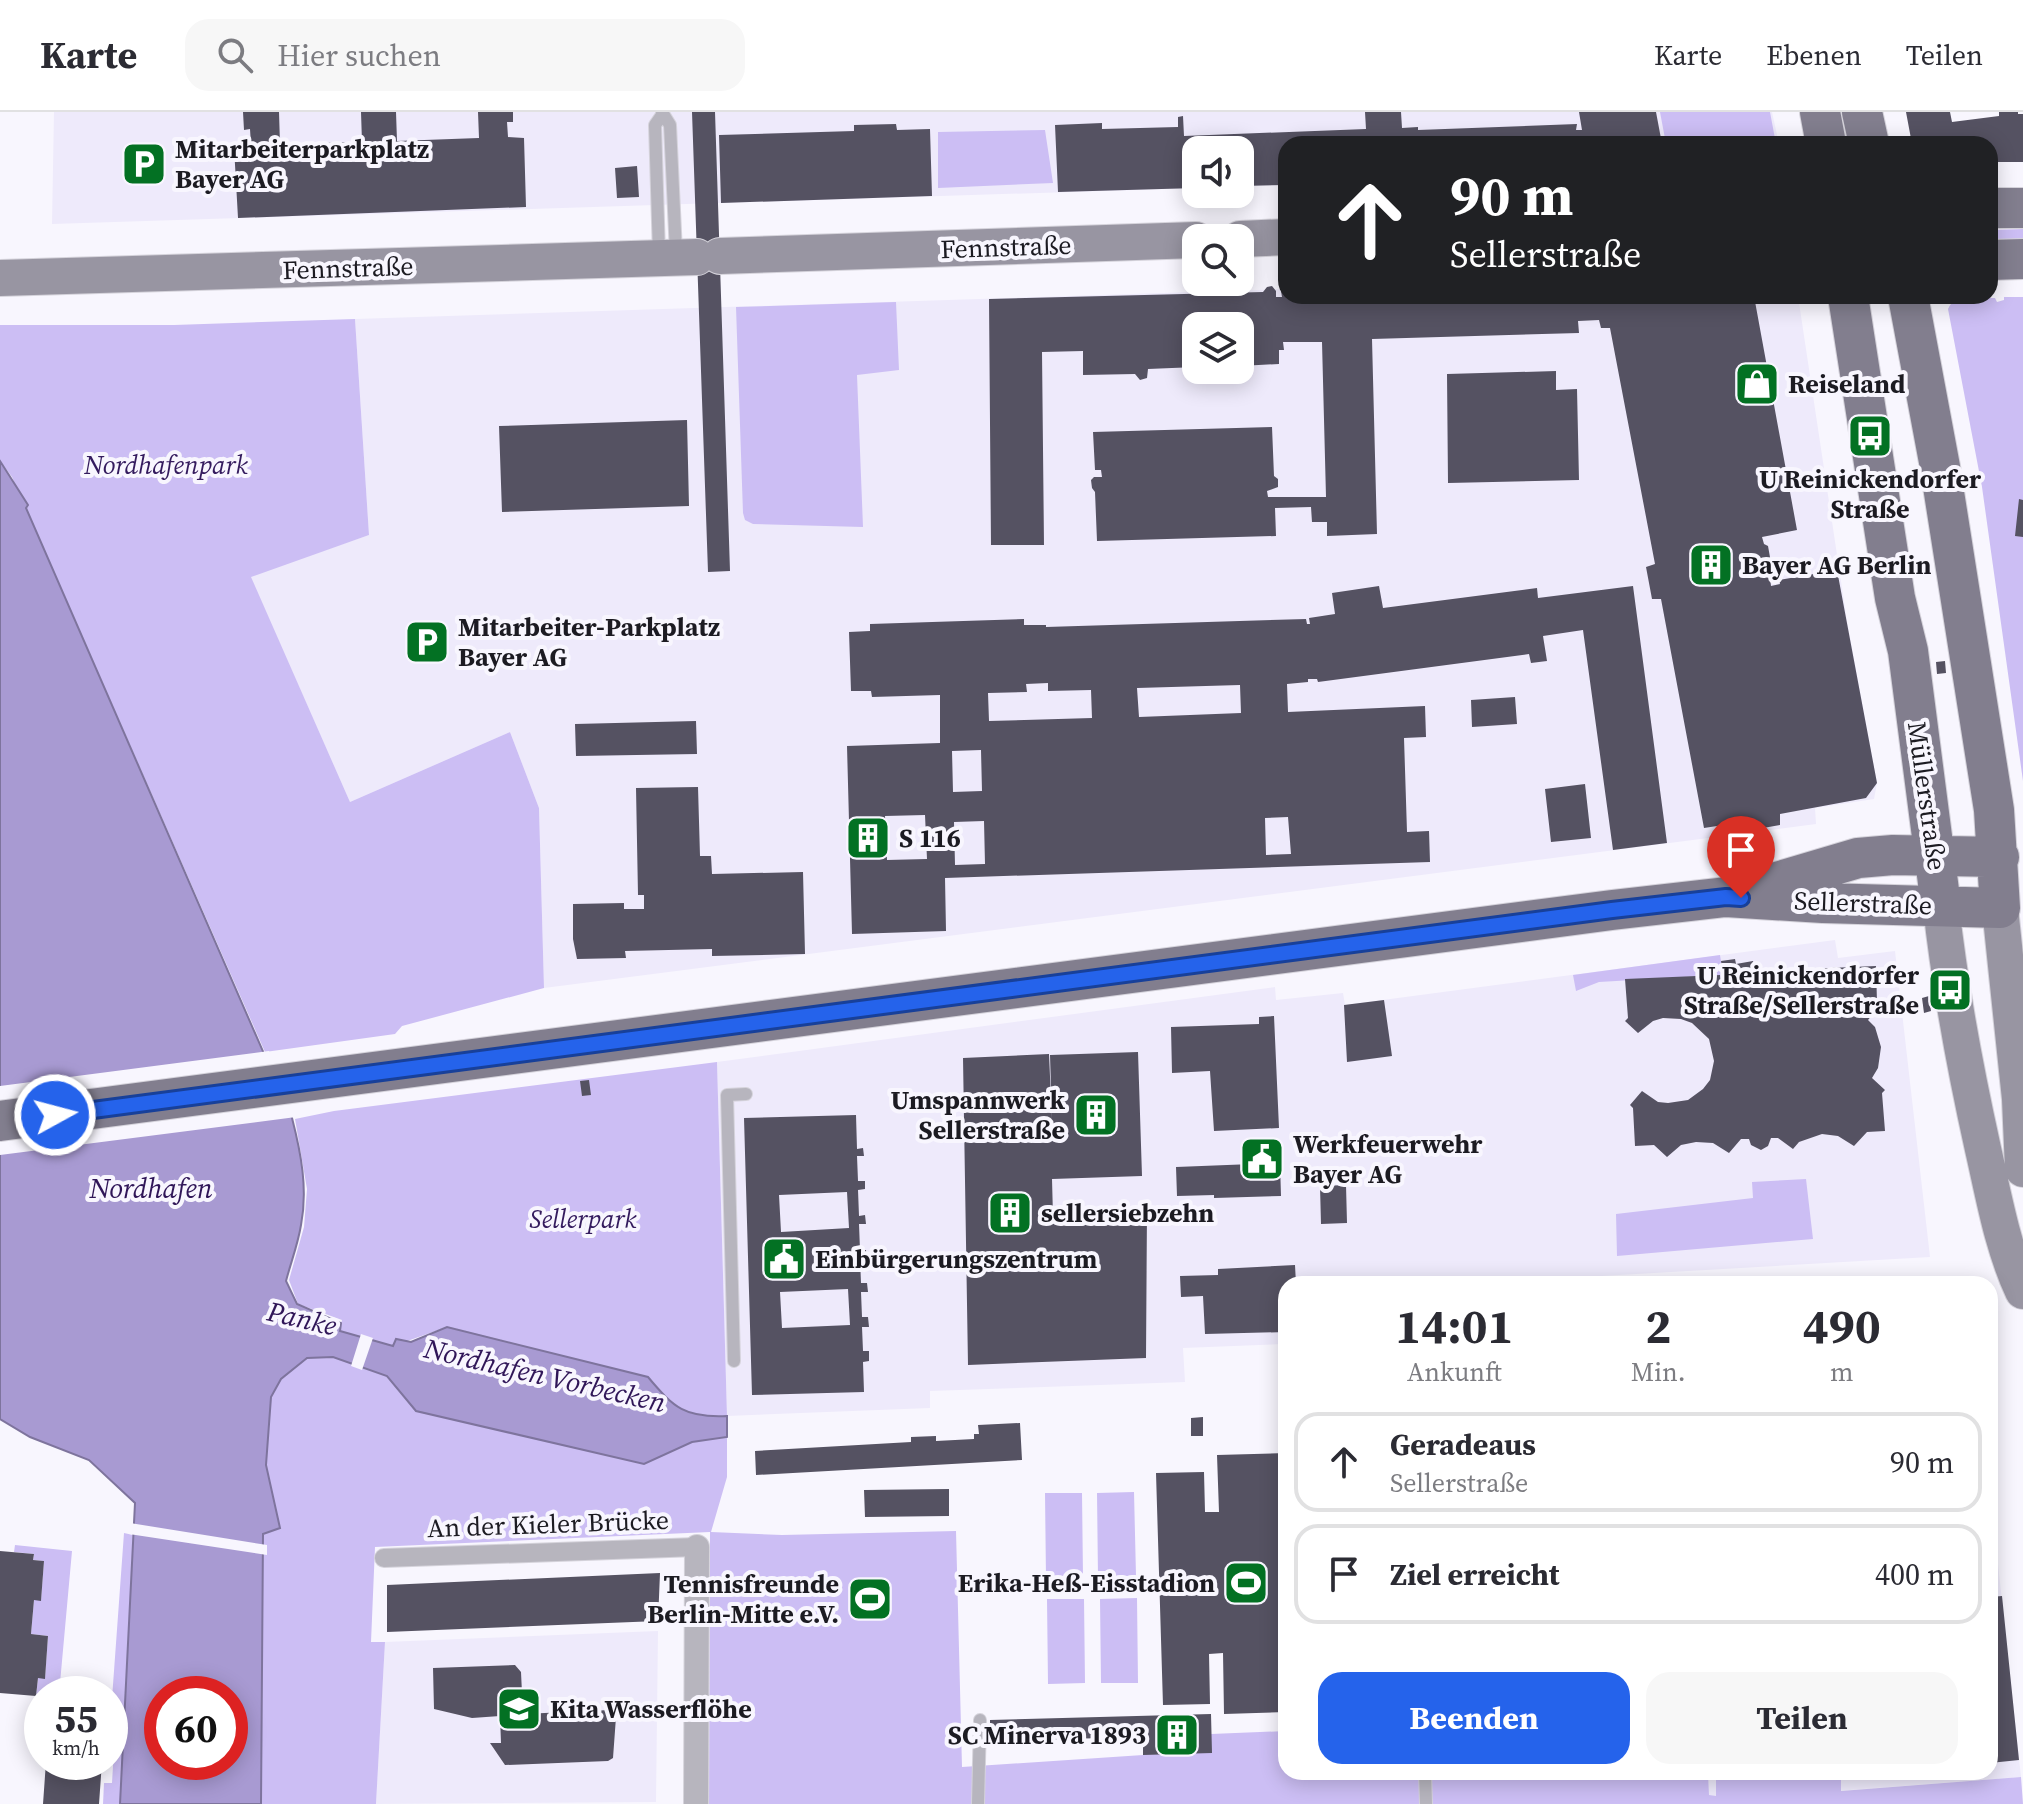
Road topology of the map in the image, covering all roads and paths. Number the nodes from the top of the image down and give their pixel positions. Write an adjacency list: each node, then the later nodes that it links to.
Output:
1 (1820, 112): 4 (main road)
2 (1862, 112): 5 (main road)
3 (662, 114): 11 (lane)
4 (1824, 136)
5 (1867, 136)
6 (1998, 208): 7 (main road)
7 (2023, 208)
8 (1278, 237): 9 (main road)
9 (1254, 238)
10 (1182, 240): 11 (main road, Fennstraße)
11 (688, 257): 14 (main road, Fennstraße)
12 (2023, 259): 13 (main road)
13 (1998, 260)
14 (0, 278)
15 (1849, 304): 17 (main road, Müllerstraße)
16 (1909, 304): 18 (main road)
17 (1935, 856): 18 (main road, Sellerstraße); 19 (main road, Sellerstraße); 20 (main road, Müllerstraße)
18 (2011, 858): 21 (main road)
19 (1726, 897): 20 (main road, Sellerstraße); 23 (main road, Sellerstraße)
20 (1941, 906): 21 (main road, Sellerstraße); 25 (main road, Müllerstraße)
21 (2012, 908): 24 (main road)
22 (746, 1094): 26 (lane)
23 (0, 1121)
24 (2023, 1169)
25 (2023, 1291)
26 (734, 1361)
27 (697, 1547): 28 (street, An der Kieler Brücke); 31 (street, An der Kieler Brücke)
28 (384, 1558)
29 (980, 1720): 32 (lane)
30 (1425, 1780): 33 (lane)
31 (696, 1804)
32 (978, 1804)
33 (1426, 1804)

